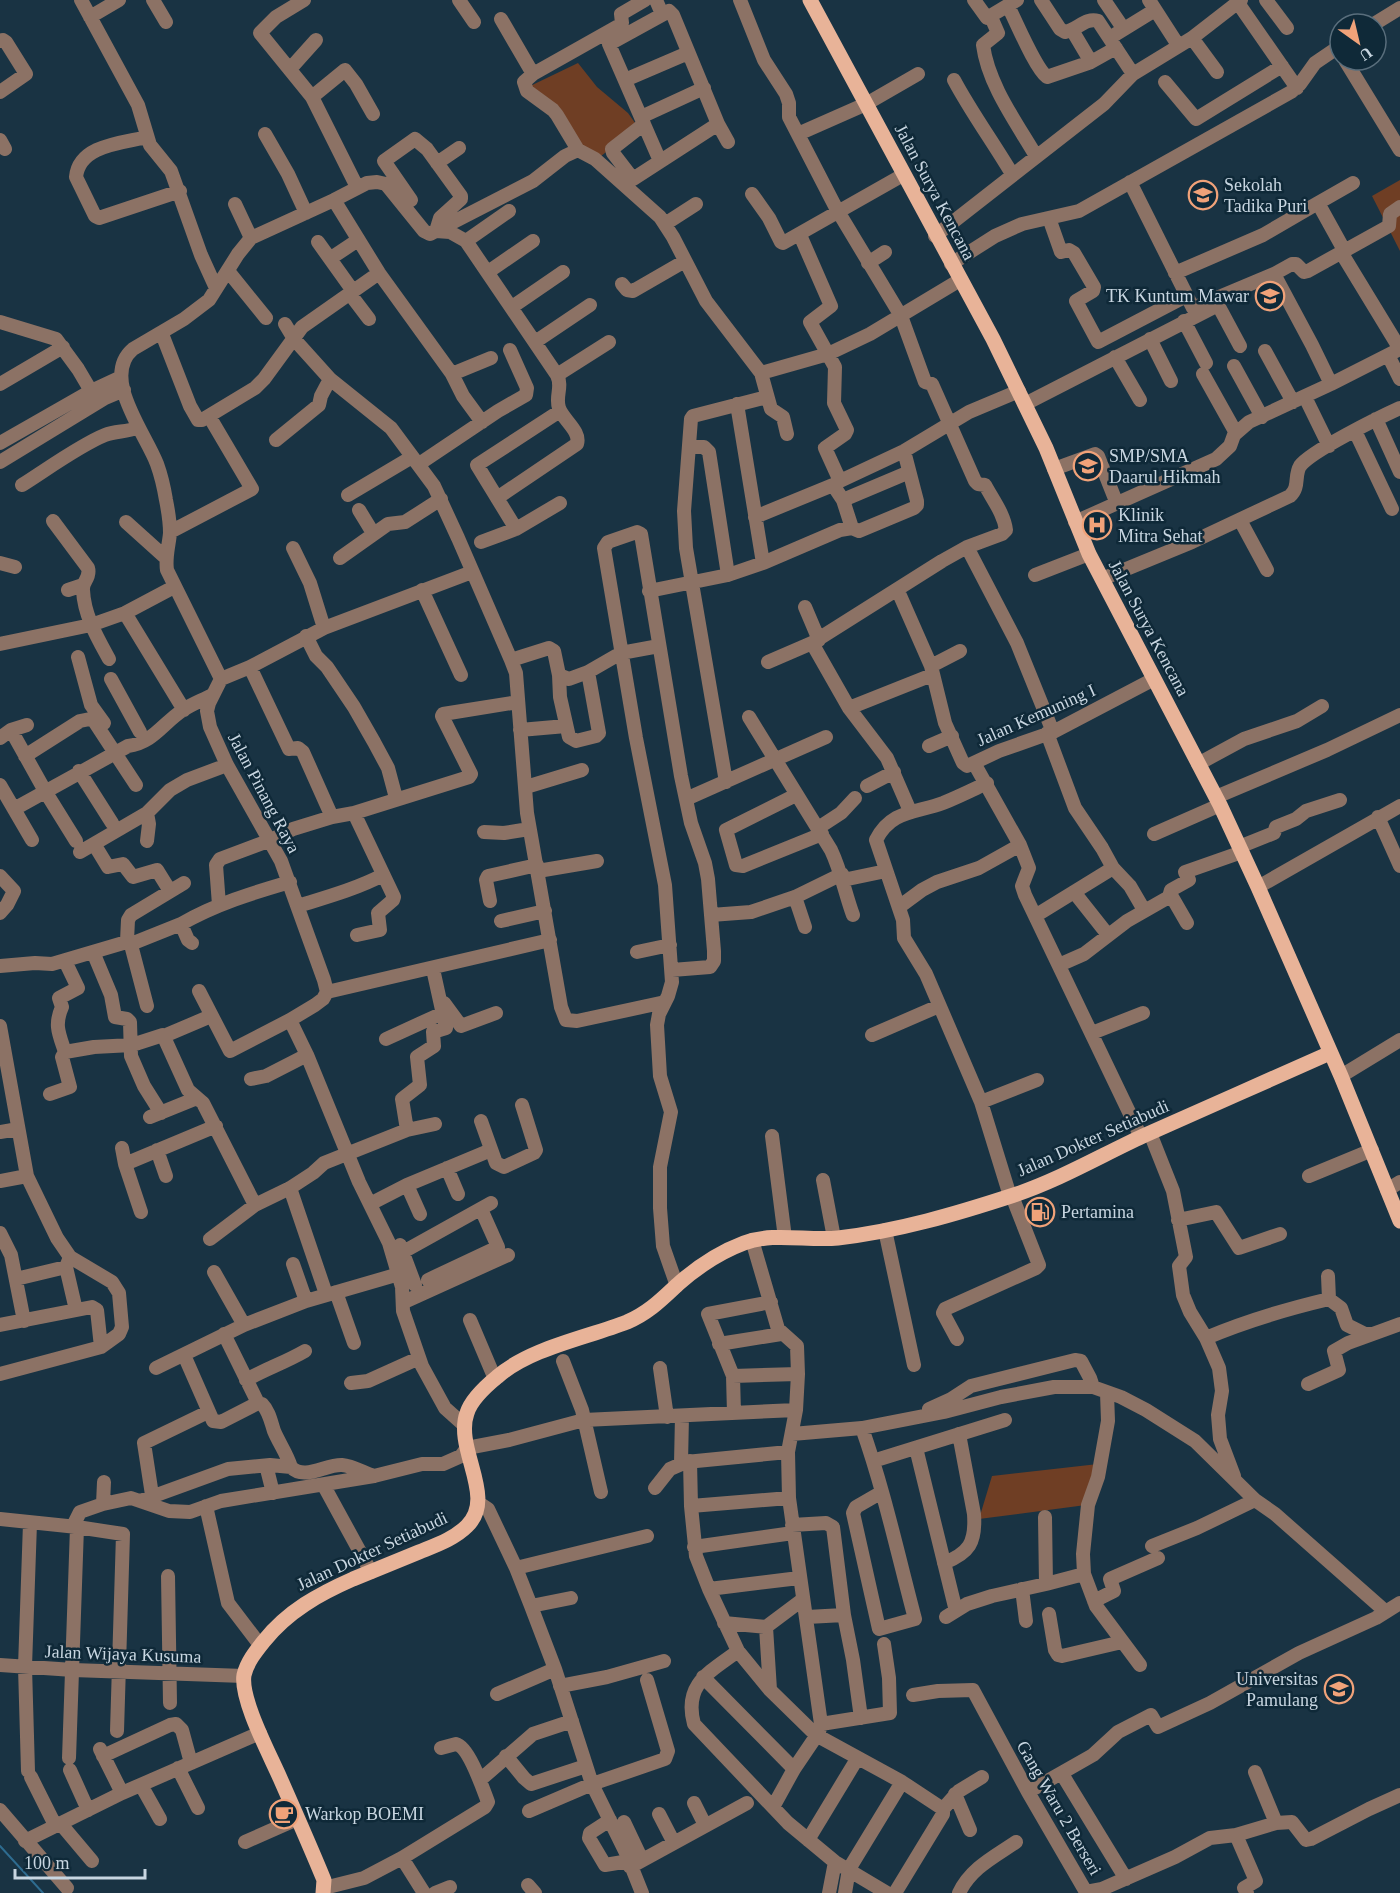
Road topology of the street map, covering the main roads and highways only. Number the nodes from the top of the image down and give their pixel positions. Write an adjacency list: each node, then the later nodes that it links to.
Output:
1 (810, 0): 2 (main road, Jalan Surya Kencana)
2 (1330, 1053): 3 (main road, Jalan Surya Kencana); 5 (main road, Jalan Dokter Setiabudi)
3 (1393, 1186): 4 (main road, Jalan Surya Kencana)
4 (1400, 1221)
5 (323, 1890)

